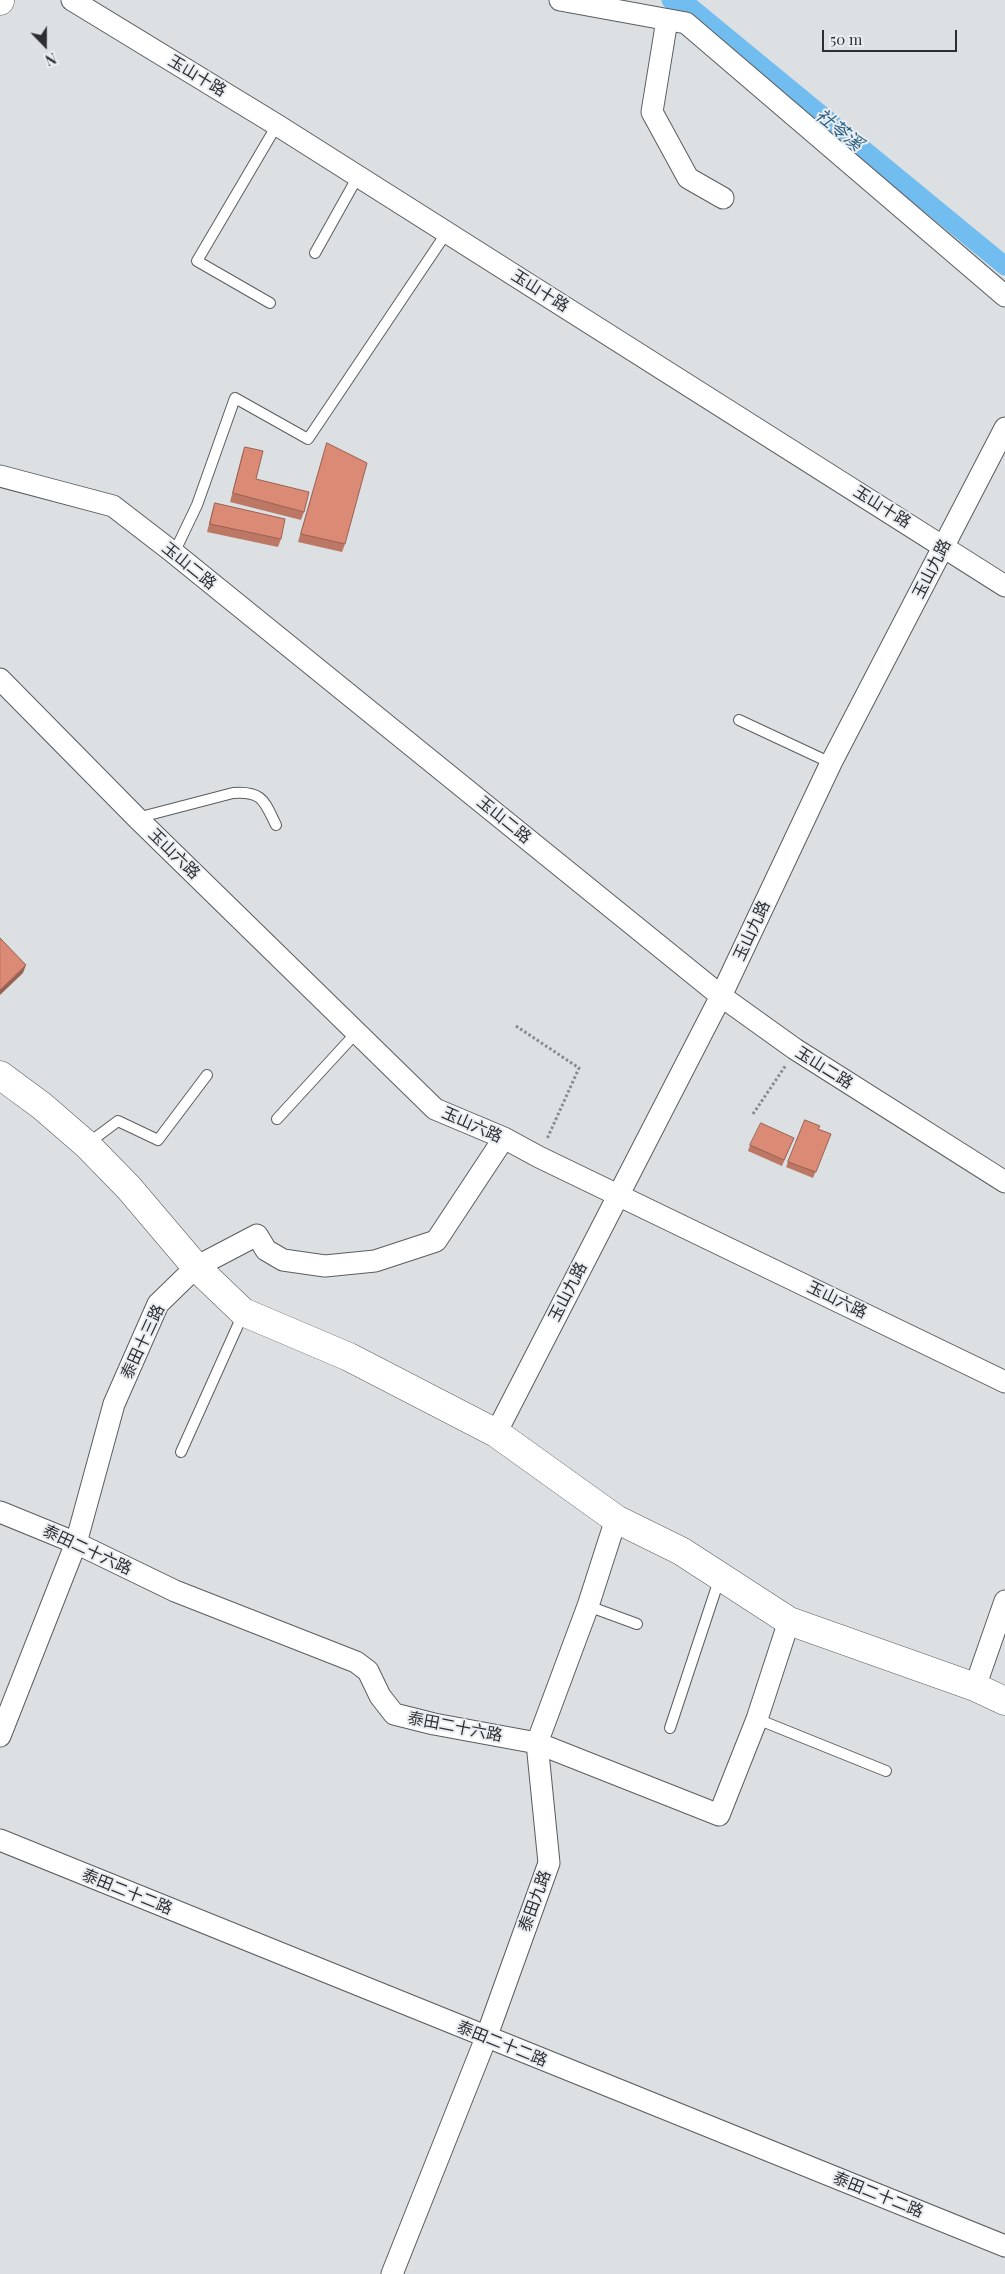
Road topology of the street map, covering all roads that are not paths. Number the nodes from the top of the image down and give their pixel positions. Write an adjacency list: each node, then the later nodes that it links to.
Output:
1 (72, 0): 4 (street, 玉山十路)
2 (560, 0): 3 (street)
3 (667, 20): 6 (street); 9 (street)
4 (277, 125): 5 (street, 玉山十路); 10 (lane)
5 (357, 178): 7 (street, 玉山十路); 8 (lane)
6 (723, 198)
7 (447, 232): 13 (street, 玉山十路); 14 (lane)
8 (315, 254)
9 (1005, 296)
10 (270, 303)
11 (1005, 428): 13 (street, 玉山九路)
12 (0, 476): 14 (street, 玉山二路)
13 (944, 546): 15 (street, 玉山十路); 18 (street, 玉山九路)
14 (174, 553): 21 (street, 玉山二路)
15 (1005, 586)
16 (0, 679): 19 (street, 玉山六路)
17 (739, 720): 18 (lane)
18 (831, 763): 21 (street, 玉山九路)
19 (137, 818): 20 (lane); 22 (street, 玉山六路)
20 (276, 825)
21 (721, 996): 28 (street, 玉山二路); 29 (street, 玉山九路)
22 (357, 1032): 25 (lane); 26 (street, 玉山六路)
23 (0, 1075): 27 (street)
24 (207, 1075): 27 (lane)
25 (278, 1119)
26 (504, 1138): 29 (street, 玉山六路); 30 (street, 泰田十三路)
27 (87, 1145): 30 (street)
28 (1005, 1182)
29 (619, 1194): 32 (street, 玉山六路); 33 (street, 玉山九路)
30 (196, 1267): 31 (street); 37 (street, 泰田十三路)
31 (243, 1312): 33 (street); 34 (lane)
32 (1005, 1382)
33 (496, 1433): 36 (street)
34 (181, 1452)
35 (0, 1512): 37 (street, 泰田二十六路)
36 (616, 1519): 38 (street); 40 (street, 泰田九路)
37 (76, 1543): 47 (street, 泰田十三路); 48 (street, 泰田二十六路)
38 (720, 1575): 41 (street); 46 (lane)
39 (1005, 1601): 43 (street)
40 (588, 1606): 42 (lane); 48 (street, 泰田九路)
41 (789, 1621): 43 (street); 45 (street, 泰田二十六路)
42 (637, 1624)
43 (975, 1687): 44 (street)
44 (1005, 1702)
45 (757, 1719): 48 (street, 泰田二十六路); 49 (lane)
46 (670, 1728)
47 (0, 1736)
48 (537, 1743): 51 (street, 泰田九路)
49 (886, 1771)
50 (0, 1840): 51 (street, 泰田二十二路)
51 (486, 2038): 52 (street, 泰田二十二路); 53 (street, 泰田九路)
52 (1005, 2246)
53 (392, 2274)

